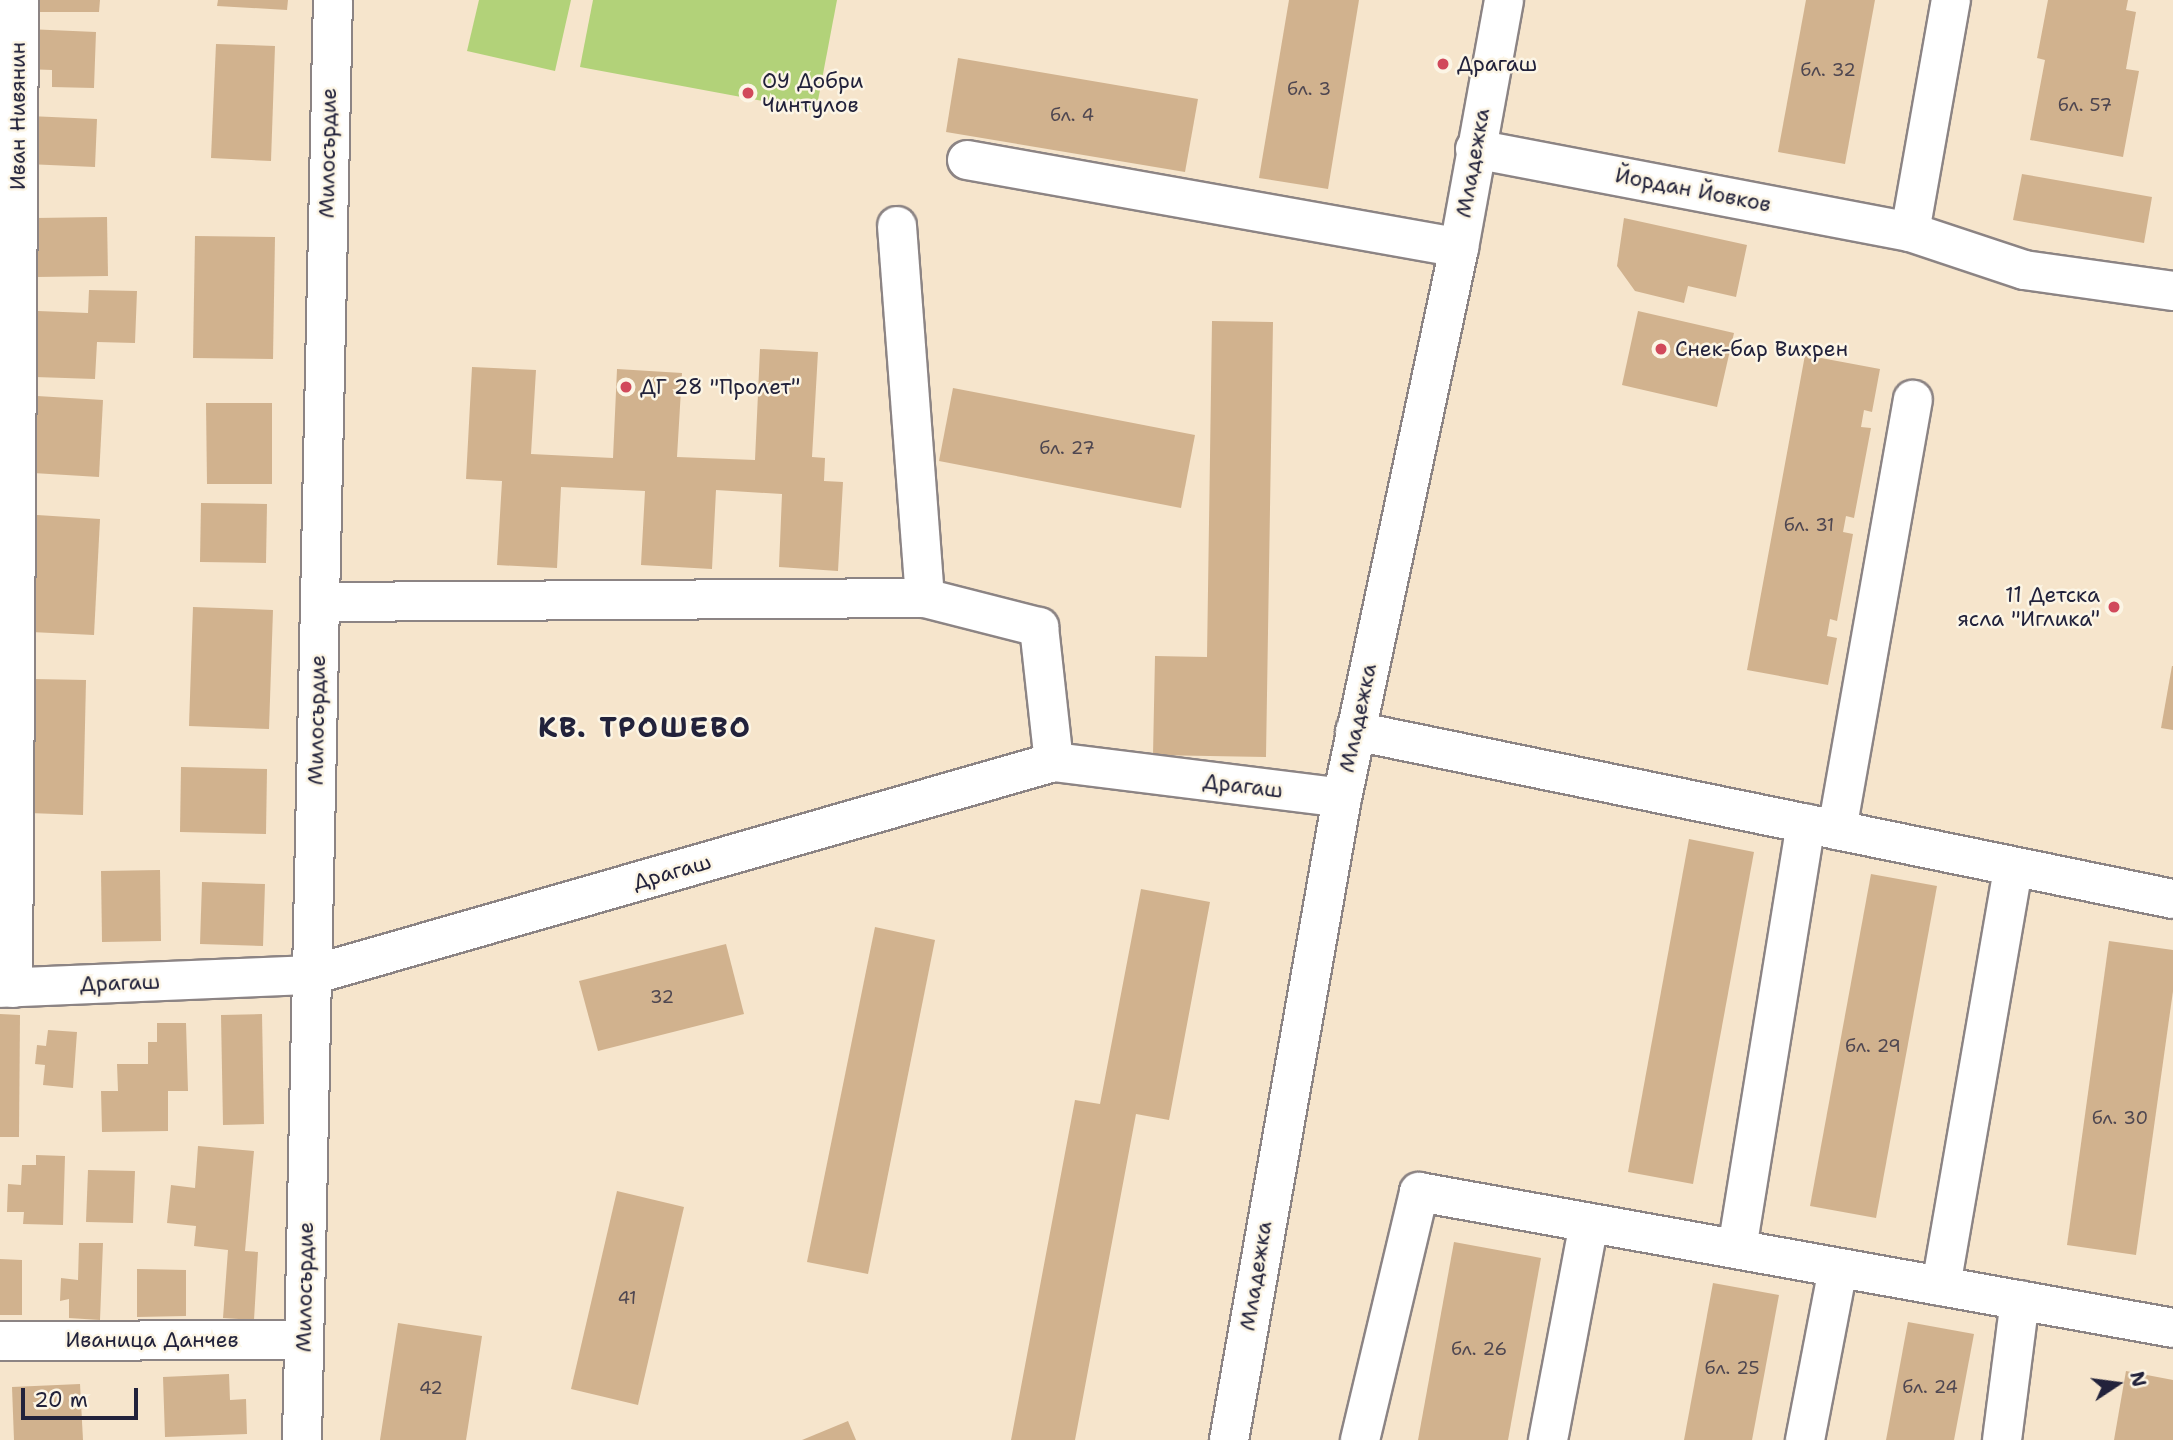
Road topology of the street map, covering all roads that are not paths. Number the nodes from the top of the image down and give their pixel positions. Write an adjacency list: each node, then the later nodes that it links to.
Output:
1 (19, 0): 12 (street, Иван Нивянин)
2 (333, 0): 14 (street, Милосърдие)
3 (1504, 0): 5 (street, Младежка)
4 (1951, 0): 8 (street)
5 (1475, 149): 8 (street, Йордан Йовков); 9 (street, Младежка)
6 (967, 160): 9 (street)
7 (897, 226): 13 (street)
8 (1910, 232): 10 (street, Йордан Йовков)
9 (1458, 248): 15 (street, Младежка)
10 (2173, 292)
11 (1913, 400): 18 (street)
12 (9, 446): 22 (street, Иван Нивянин)
13 (925, 598): 14 (street); 16 (street)
14 (320, 602): 21 (street, Милосърдие)
15 (1355, 731): 17 (street, Младежка); 18 (street)
16 (1054, 762): 17 (street, Драгаш); 21 (street, Драгаш)
17 (1342, 798): 32 (street, Младежка)
18 (1822, 827): 19 (street); 24 (street)
19 (2012, 867): 20 (street); 26 (street)
20 (2173, 899)
21 (312, 975): 22 (street, Драгаш); 29 (street, Милосърдие)
22 (6, 988)
23 (1589, 1223): 24 (street); 33 (street); 34 (street)
24 (1737, 1249): 25 (street)
25 (1838, 1268): 26 (street); 35 (street)
26 (1941, 1286): 27 (street)
27 (2020, 1300): 28 (street); 36 (street)
28 (2173, 1328)
29 (304, 1340): 30 (street, Иваница Данчев); 31 (street, Милосърдие)
30 (0, 1341)
31 (302, 1440)
32 (1229, 1440)
33 (1360, 1440)
34 (1548, 1440)
35 (1805, 1440)
36 (2002, 1440)

